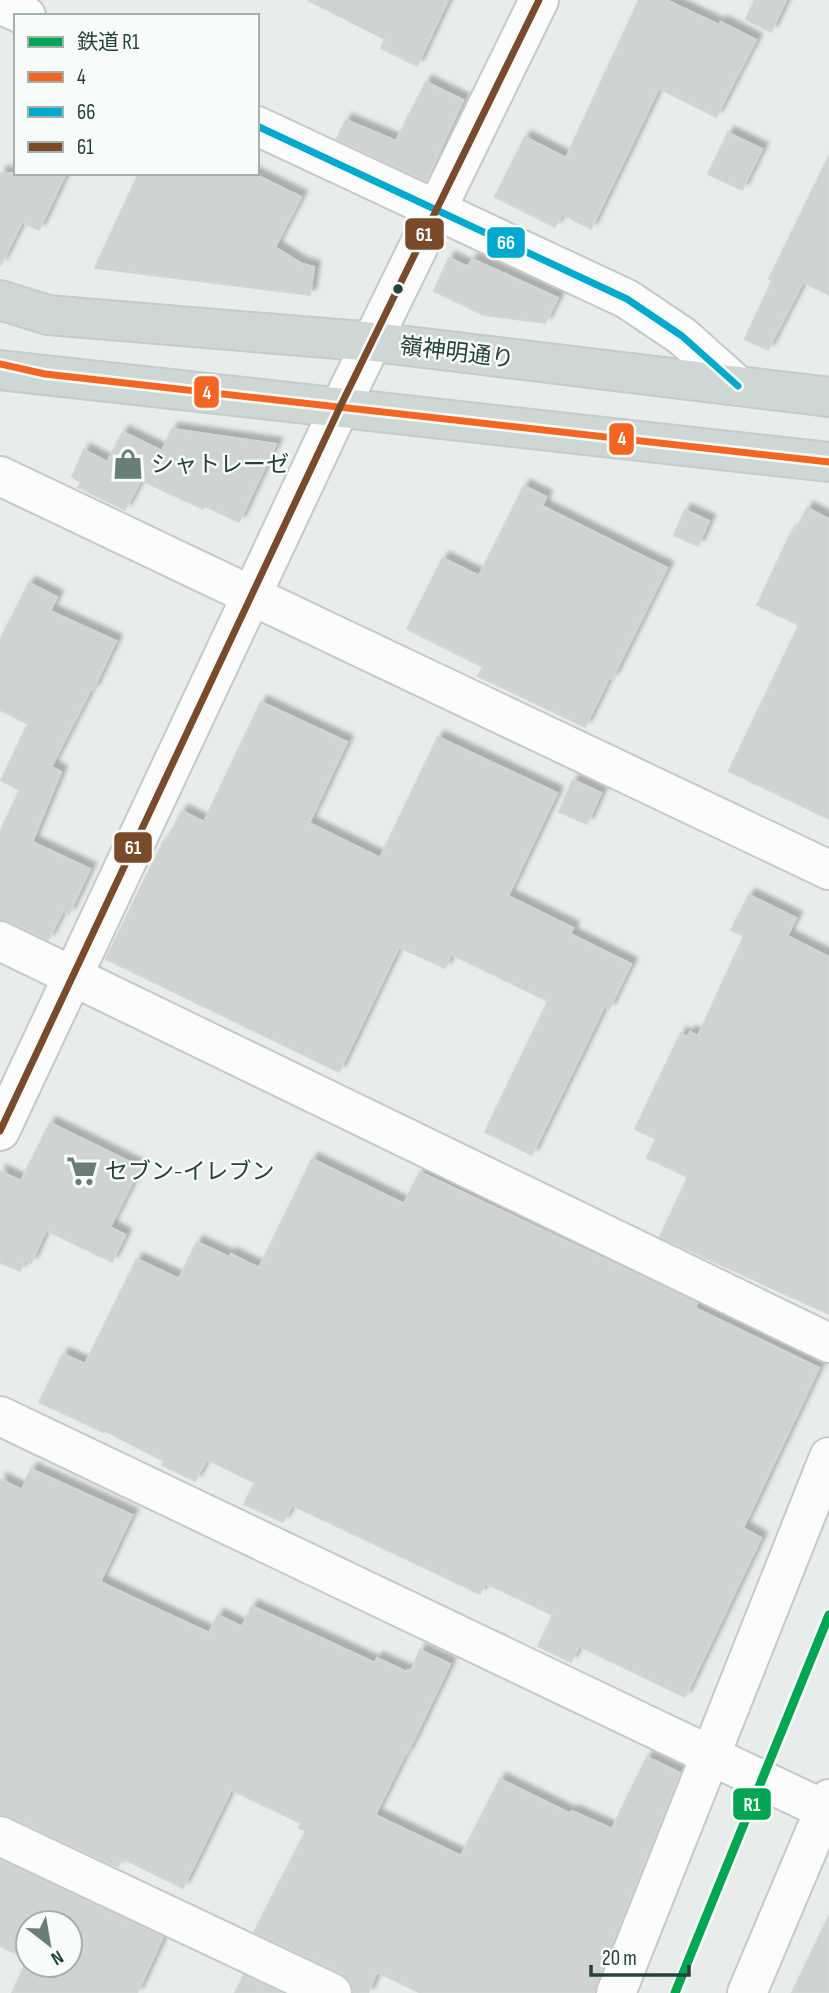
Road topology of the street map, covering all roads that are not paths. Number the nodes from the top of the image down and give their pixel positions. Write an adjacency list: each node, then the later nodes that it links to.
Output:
1 (539, 0): 5 (street)
2 (0, 4): 3 (street)
3 (22, 14)
4 (259, 127): 5 (street)
5 (438, 211): 9 (street); 13 (street)
6 (0, 300): 8 (main road)
7 (0, 312): 8 (street, 嶺神明通り)
8 (48, 315): 9 (main road, 嶺神明通り)
9 (374, 342): 13 (main road, 嶺神明通り); 15 (street)
10 (0, 364): 12 (street)
11 (0, 370): 12 (main road)
12 (45, 374): 15 (main road)
13 (738, 386): 14 (main road, 嶺神明通り)
14 (829, 397)
15 (340, 407): 16 (main road); 18 (street)
16 (829, 462)
17 (0, 476): 18 (street)
18 (252, 596): 19 (street); 21 (street)
19 (829, 870)
20 (0, 941): 21 (street)
21 (72, 976): 22 (street); 23 (street)
22 (0, 1131)
23 (829, 1343)
24 (0, 1416): 26 (street)
25 (829, 1457): 26 (street)
26 (712, 1756): 27 (street); 30 (street)
27 (828, 1807): 31 (street)
28 (0, 1836): 29 (street)
29 (332, 1993)
30 (616, 1993)
31 (747, 1993)

